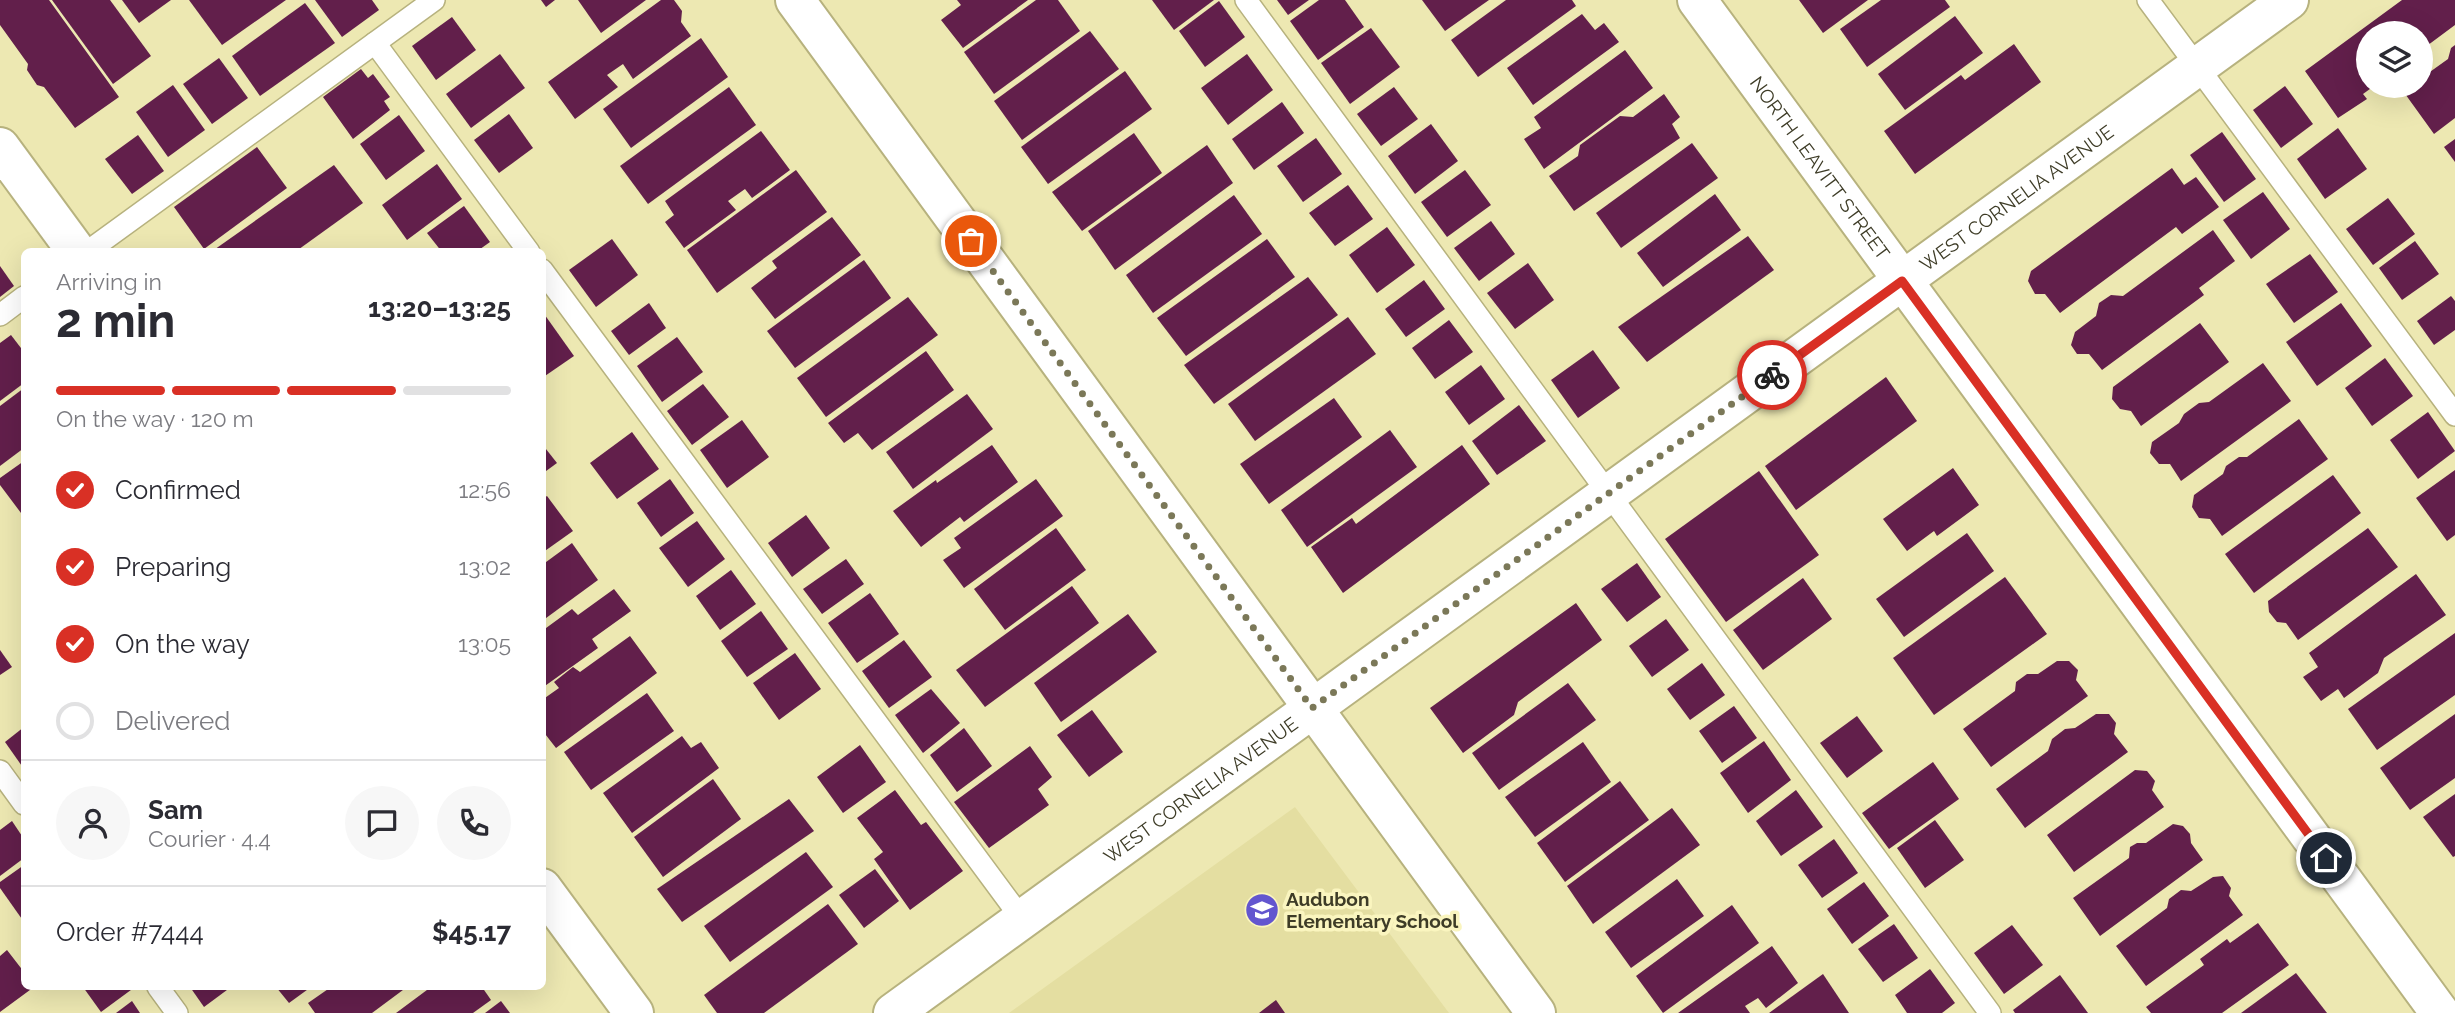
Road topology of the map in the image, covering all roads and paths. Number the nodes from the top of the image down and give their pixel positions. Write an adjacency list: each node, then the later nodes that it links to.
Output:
1 (434, 0): 7 (lane)
2 (795, 0): 19 (street)
3 (1245, 0): 18 (lane)
4 (1697, 0): 14 (street, NORTH LEAVITT STREET)
5 (2148, 0): 8 (lane)
6 (2289, 0): 8 (street, WEST CORNELIA AVENUE)
7 (375, 43): 11 (lane); 12 (lane)
8 (2197, 66): 14 (street, WEST CORNELIA AVENUE); 17 (lane)
9 (0, 147): 10 (street)
10 (74, 248)
11 (93, 248)
12 (526, 248)
13 (546, 275): 23 (lane)
14 (1902, 281): 18 (street, WEST CORNELIA AVENUE); 30 (street, NORTH LEAVITT STREET)
15 (21, 299): 16 (lane)
16 (0, 315)
17 (2455, 415)
18 (1607, 494): 19 (street, WEST CORNELIA AVENUE); 29 (lane)
19 (1312, 708): 23 (street, WEST CORNELIA AVENUE); 28 (street)
20 (0, 771): 21 (lane)
21 (21, 800)
22 (546, 893): 26 (street)
23 (1021, 919): 27 (street, WEST CORNELIA AVENUE)
24 (160, 990): 25 (lane)
25 (177, 1013)
26 (634, 1013)
27 (892, 1013)
28 (1535, 1013)
29 (1990, 1013)
30 (2440, 1013)

